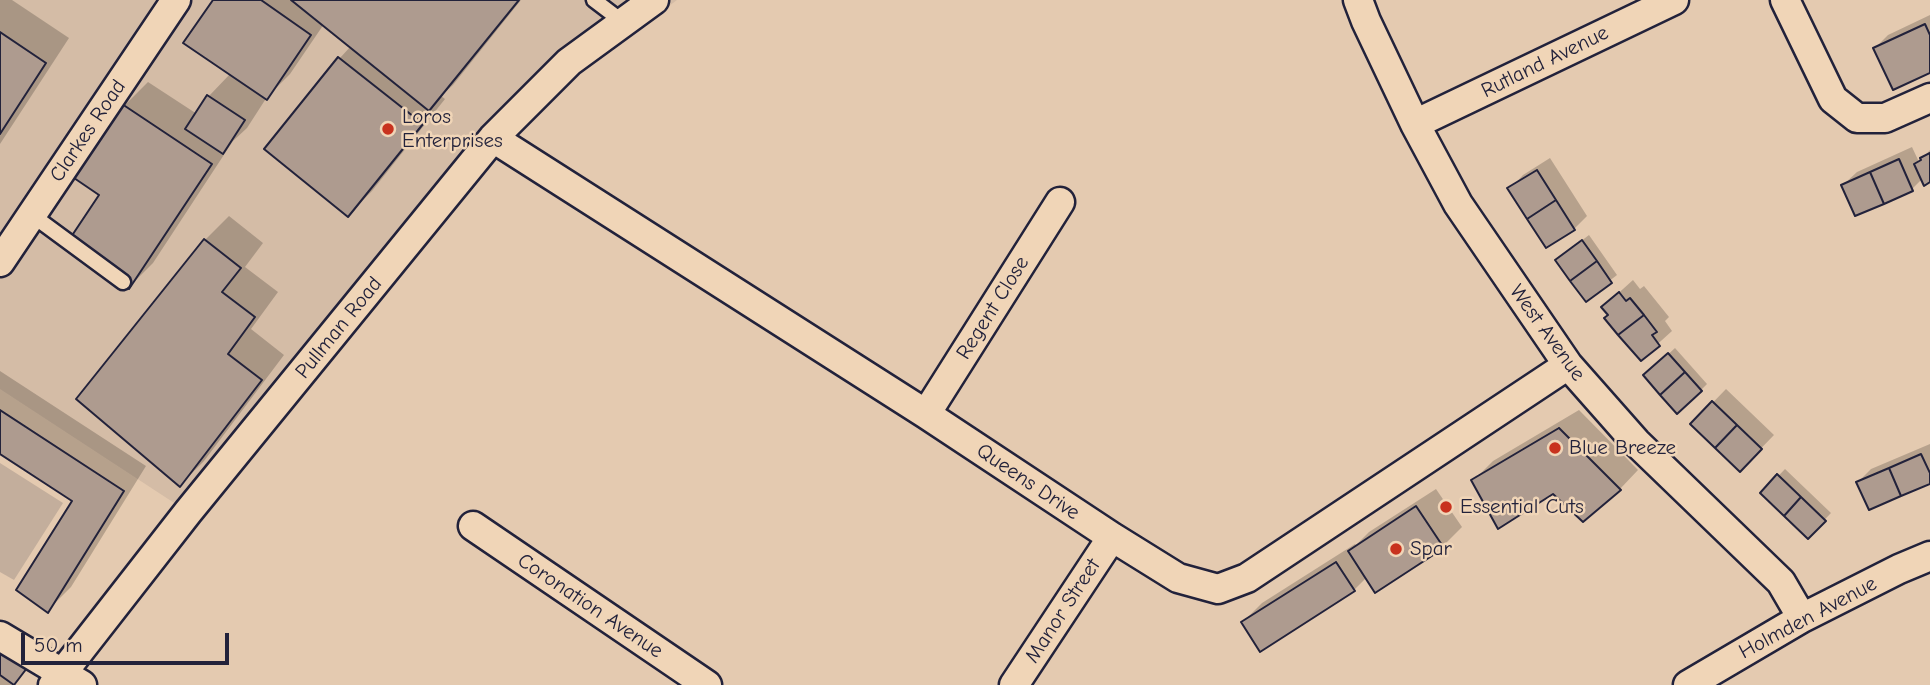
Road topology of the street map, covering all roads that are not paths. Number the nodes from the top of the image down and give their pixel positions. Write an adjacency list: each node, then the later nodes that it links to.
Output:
1 (176, 0): 12 (street, Clarkes Road)
2 (594, 0): 7 (lane)
3 (1358, 0): 9 (street, West Avenue)
4 (1674, 0): 9 (street, Rutland Avenue)
5 (1785, 0): 8 (street)
6 (649, 1): 7 (street, Pullman Road)
7 (623, 22): 10 (street, Pullman Road)
8 (1930, 97)
9 (1415, 124): 15 (street, West Avenue)
10 (494, 138): 16 (street, Queens Drive); 22 (street, Pullman Road)
11 (1060, 202): 16 (street, Regent Close)
12 (32, 215): 13 (street, Clarkes Road); 14 (lane)
13 (0, 262)
14 (123, 282)
15 (1568, 365): 18 (street, Queens Drive); 20 (street, West Avenue)
16 (926, 414): 18 (street, Queens Drive)
17 (473, 526): 23 (street, Coronation Avenue)
18 (1112, 537): 24 (street, Manor Street)
19 (1930, 556): 20 (street, Holmden Avenue)
20 (1802, 618): 25 (street, Holmden Avenue)
21 (0, 636): 22 (street)
22 (66, 681)
23 (707, 685)
24 (1014, 685)
25 (1688, 685)

